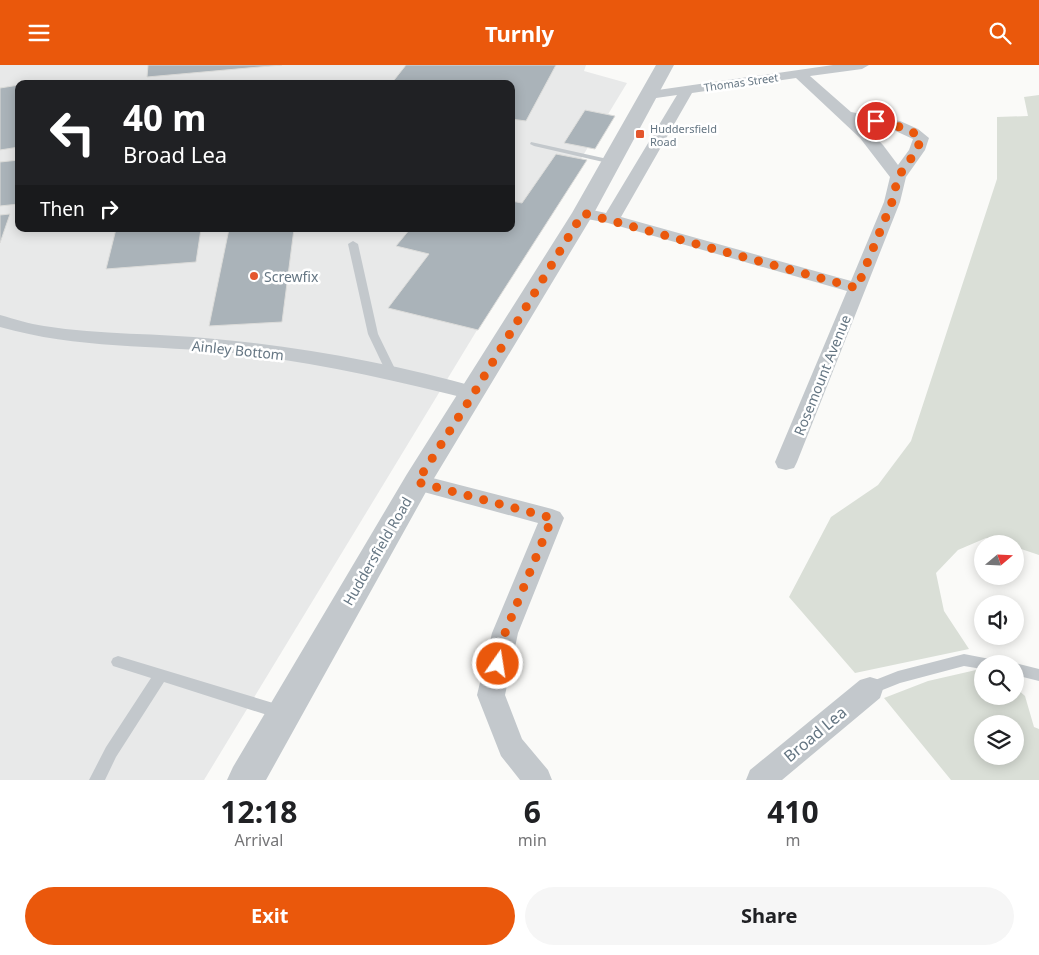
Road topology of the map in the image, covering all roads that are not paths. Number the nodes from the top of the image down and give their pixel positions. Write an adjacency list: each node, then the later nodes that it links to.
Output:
1 (665, 65): 5 (street, Huddersfield Road)
2 (862, 65): 3 (street, Thomas Street)
3 (799, 74): 4 (street, Thomas Street); 6 (street)
4 (687, 89): 5 (street, Thomas Street); 11 (street)
5 (649, 95): 8 (street, Huddersfield Road)
6 (846, 116): 9 (street); 9 (street, Rosemount Avenue)
7 (534, 144): 8 (lane)
8 (612, 162): 10 (street, Huddersfield Road)
9 (898, 177): 13 (street, Rosemount Avenue)
10 (583, 213): 11 (street); 16 (street, Huddersfield Road)
11 (611, 219): 13 (street)
12 (353, 244): 15 (lane)
13 (857, 288): 17 (street, Rosemount Avenue)
14 (0, 321): 15 (street, Ainley Bottom)
15 (392, 373): 16 (street, Ainley Bottom)
16 (474, 393): 18 (street, Huddersfield Road)
17 (786, 462)
18 (417, 482): 25 (street, Huddersfield Road); 28 (street)
19 (118, 662): 22 (lane)
20 (974, 662): 24 (lane)
21 (1024, 672): 23 (lane)
22 (161, 675): 25 (lane); 26 (lane)
23 (1039, 676)
24 (870, 689): 29 (street, Broad Lea)
25 (285, 713): 27 (street, Huddersfield Road)
26 (97, 780)
27 (246, 780)
28 (538, 780)
29 (760, 780)

